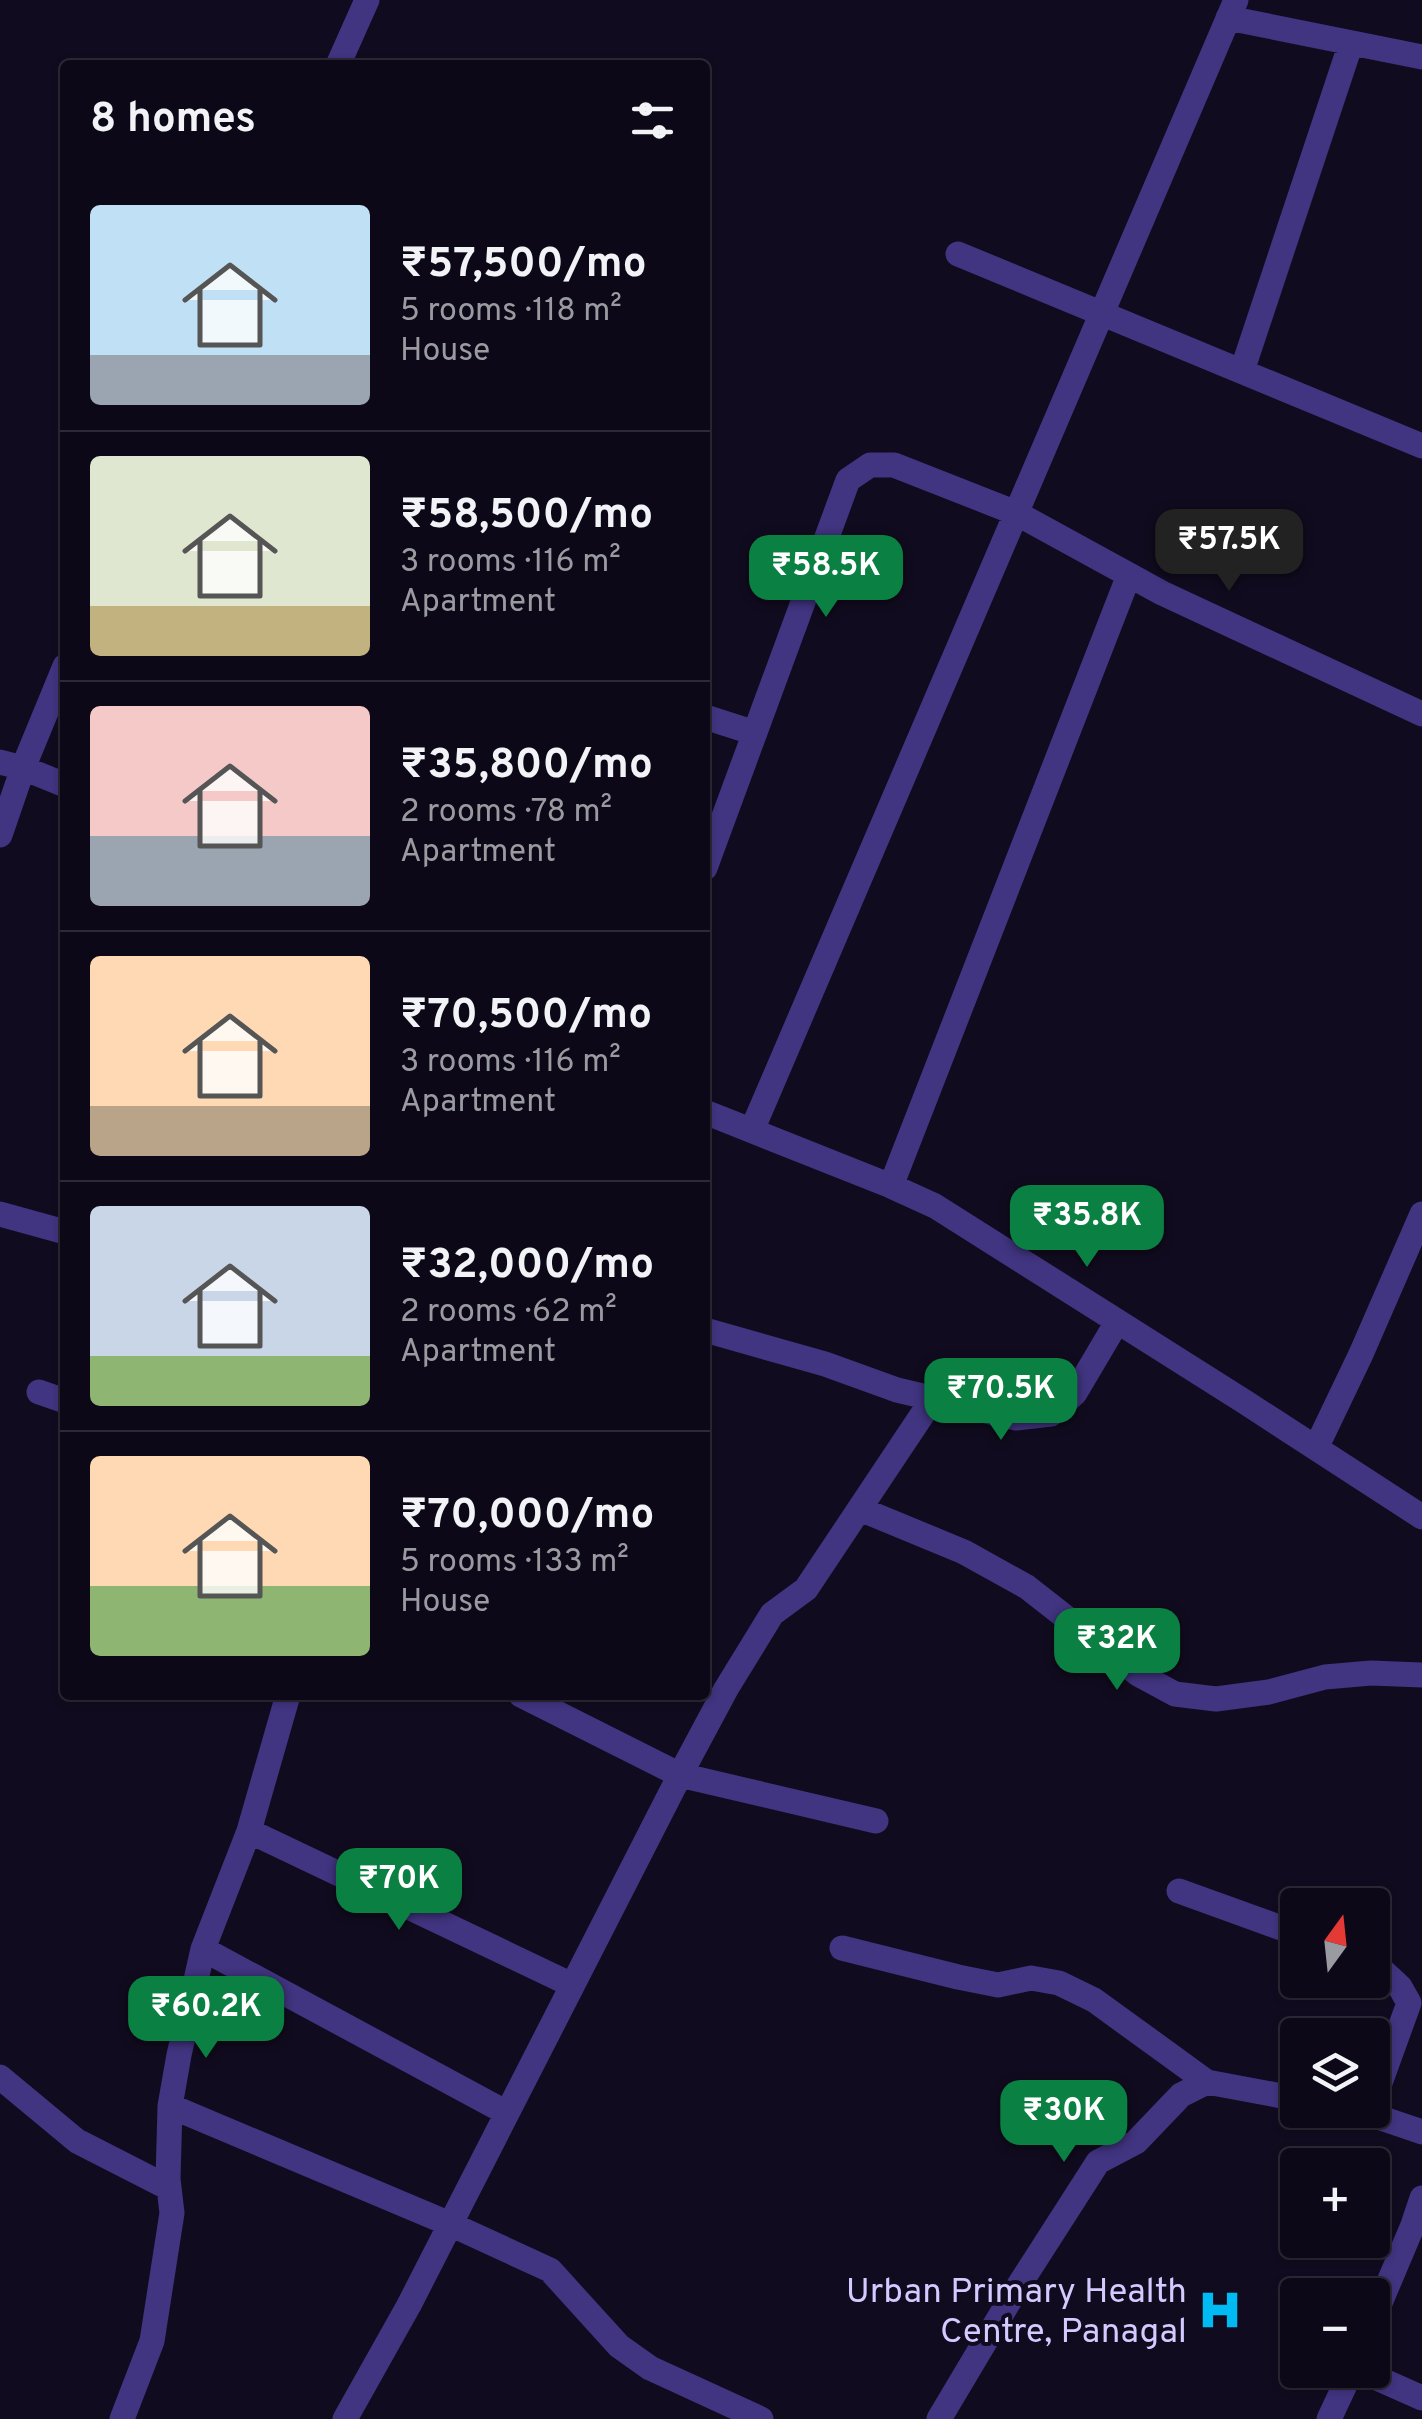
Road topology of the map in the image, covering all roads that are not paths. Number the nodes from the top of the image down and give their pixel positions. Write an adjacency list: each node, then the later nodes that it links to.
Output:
1 (367, 0): 5 (street)
2 (1232, 9): 3 (street); 7 (street)
3 (1351, 42): 4 (street); 8 (street)
4 (1422, 57)
5 (340, 60)
6 (958, 254): 7 (street)
7 (1100, 314): 8 (street); 10 (street)
8 (1242, 371): 9 (street)
9 (1422, 446)
10 (1016, 513): 11 (street); 15 (street); 21 (street)
11 (1130, 575): 13 (street); 22 (street)
12 (59, 695): 16 (street)
13 (1422, 714)
14 (710, 719): 15 (street)
15 (755, 733): 19 (street)
16 (11, 765): 17 (street); 18 (street)
17 (60, 783)
18 (0, 835)
19 (710, 854)
20 (710, 1114): 21 (street)
21 (752, 1130): 22 (street)
22 (891, 1186): 26 (street)
23 (0, 1214): 25 (street)
24 (1422, 1214): 31 (street)
25 (60, 1231)
26 (1118, 1322): 29 (street); 31 (street)
27 (710, 1331): 29 (street)
28 (39, 1392): 30 (street)
29 (934, 1397): 32 (street)
30 (60, 1399)
31 (1316, 1448): 33 (street)
32 (860, 1509): 34 (street); 37 (street)
33 (1422, 1517)
34 (1422, 1675)
35 (287, 1700): 39 (street)
36 (531, 1700): 37 (street)
37 (680, 1775): 38 (street); 45 (street)
38 (876, 1821)
39 (249, 1831): 43 (street); 45 (street)
40 (1178, 1890): 41 (street)
41 (1280, 1927)
42 (842, 1948): 48 (street)
43 (204, 1949): 50 (street); 51 (street)
44 (1390, 1978): 46 (street)
45 (572, 1985): 51 (street)
46 (1390, 2050)
47 (0, 2077): 54 (street)
48 (1207, 2082): 49 (street); 64 (street)
49 (1280, 2096)
50 (170, 2106): 54 (street); 56 (street)
51 (507, 2113): 56 (street)
52 (1390, 2119): 53 (street)
53 (1422, 2132)
54 (169, 2188): 61 (street)
55 (1422, 2198): 57 (street)
56 (450, 2224): 62 (street); 63 (street)
57 (1390, 2279)
58 (1390, 2384): 60 (street)
59 (1346, 2388): 65 (street)
60 (1422, 2398)
61 (122, 2419)
62 (344, 2419)
63 (761, 2419)
64 (939, 2419)
65 (1329, 2419)

